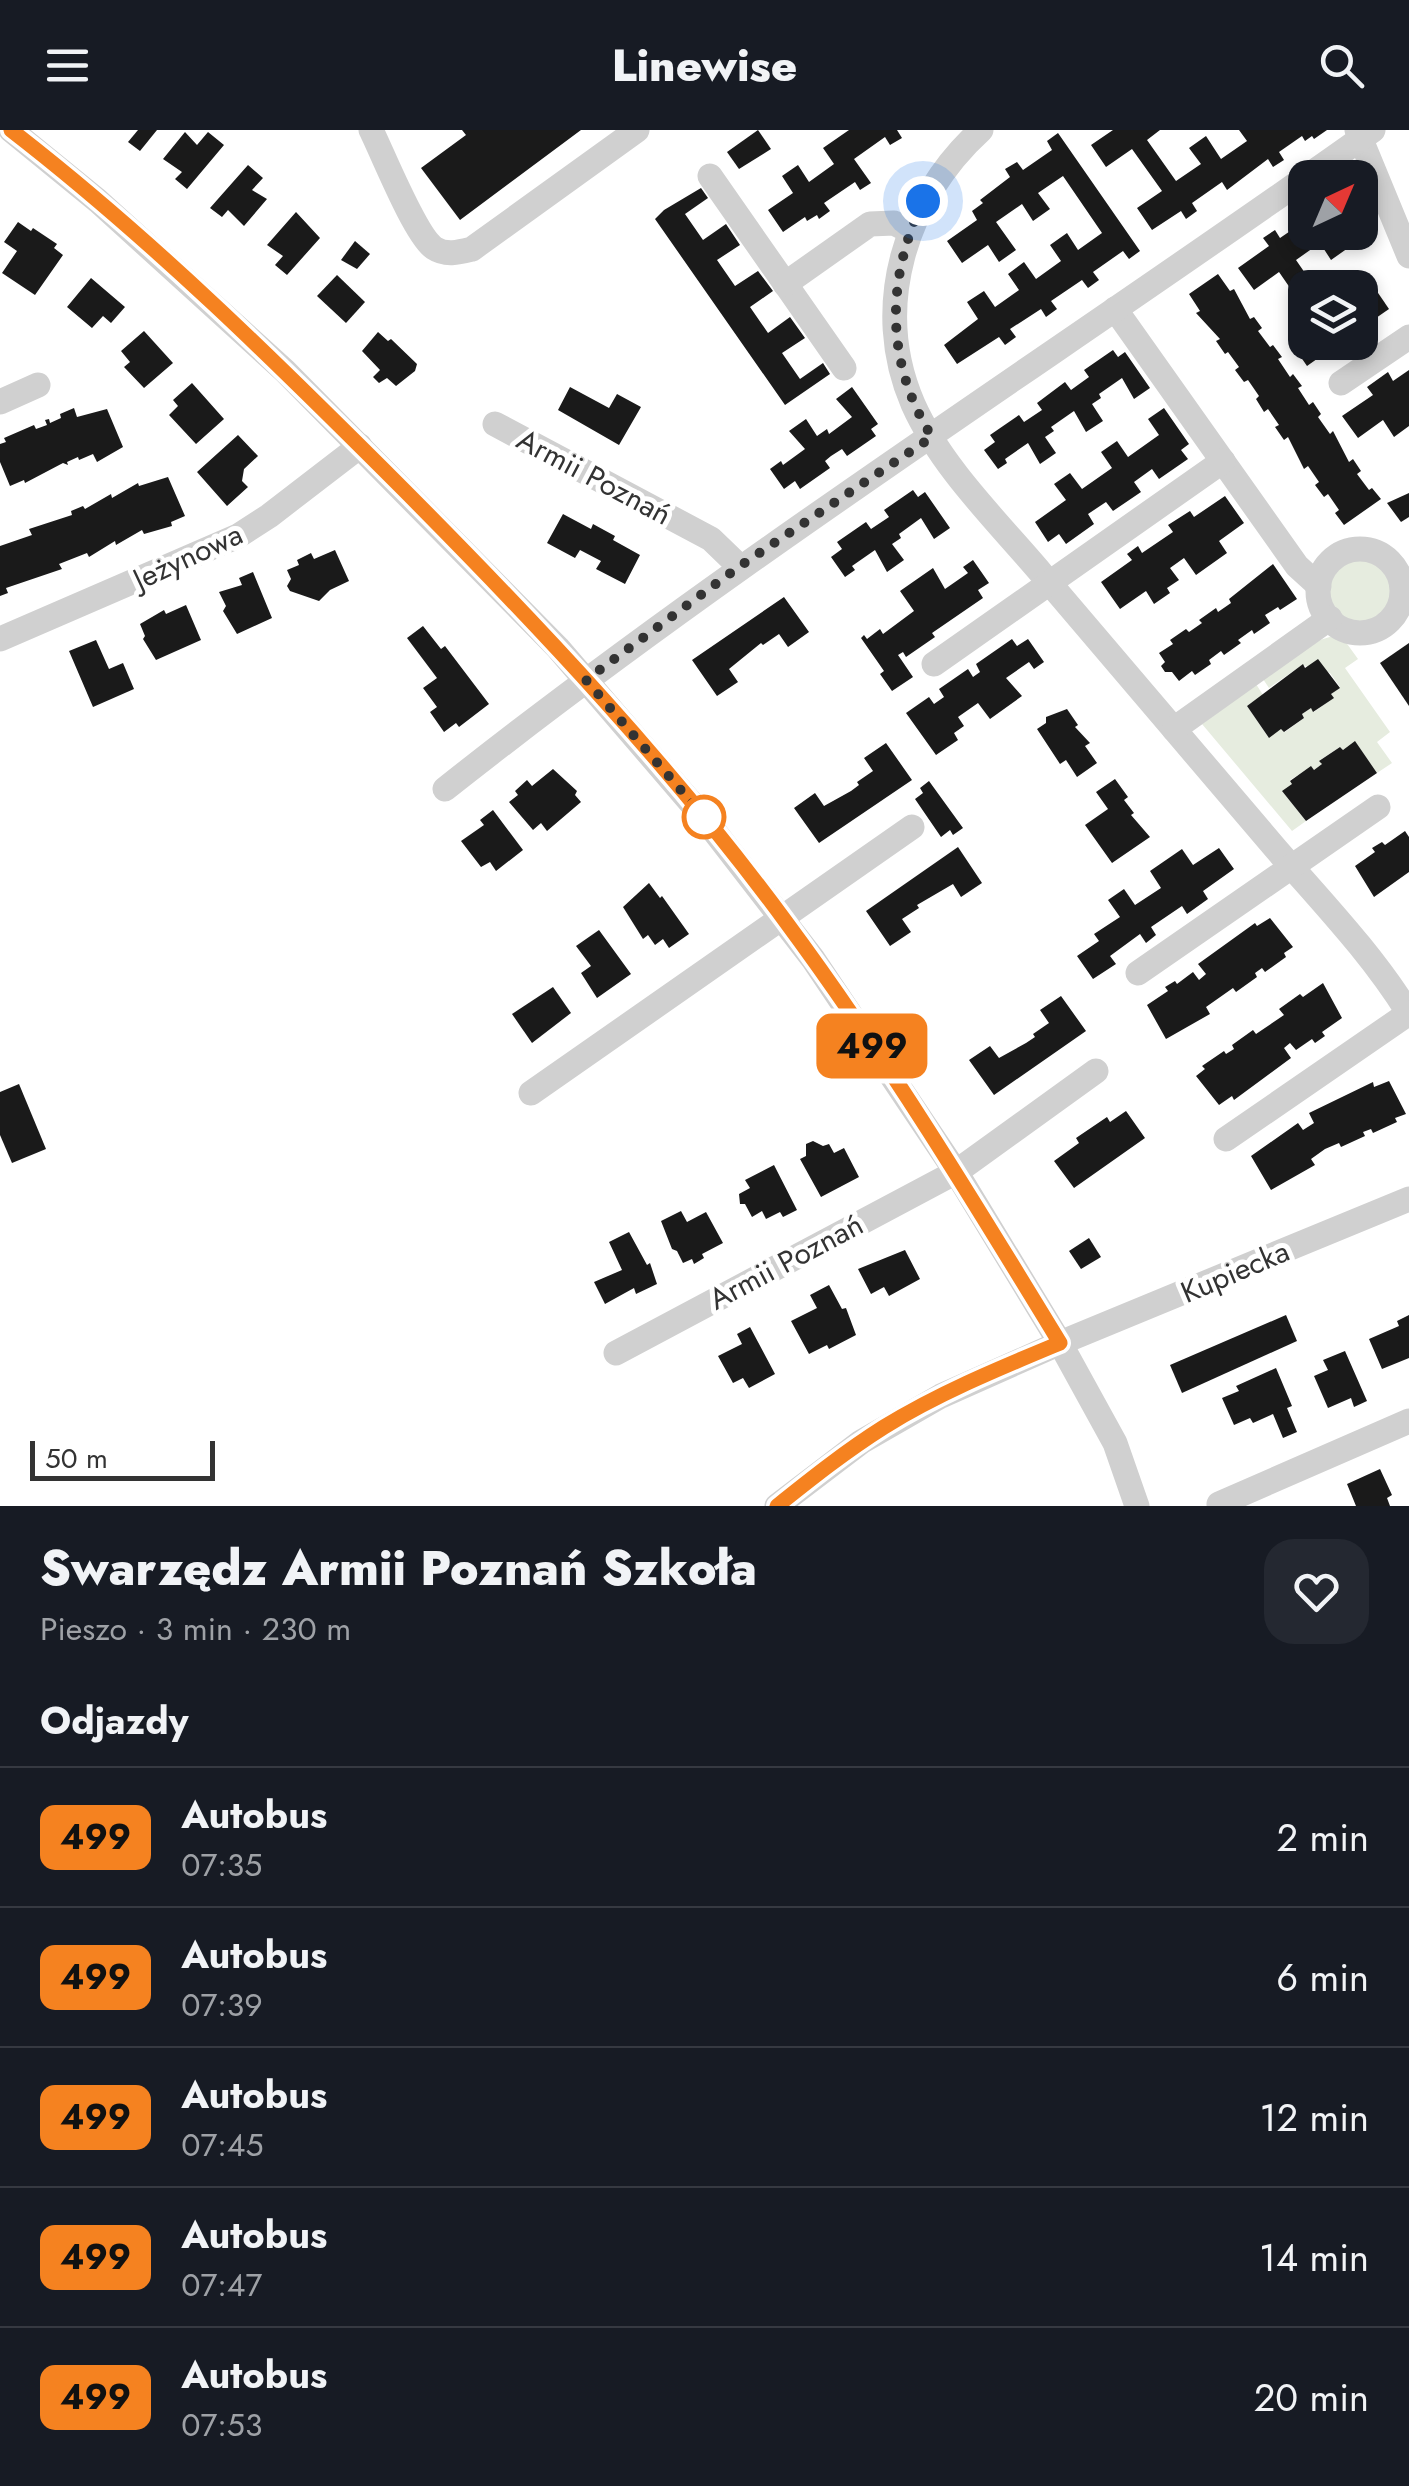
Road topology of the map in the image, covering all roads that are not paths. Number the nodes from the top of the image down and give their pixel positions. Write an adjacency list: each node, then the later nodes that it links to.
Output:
1 (11, 130): 18 (street)
2 (371, 130): 3 (street)
3 (637, 130)
4 (982, 130): 7 (street)
5 (1364, 133): 8 (street); 10 (street)
6 (710, 176): 9 (street)
7 (910, 231): 9 (street); 17 (street)
8 (1409, 256)
9 (785, 284): 12 (street)
10 (1115, 309): 17 (street); 19 (street)
11 (1409, 336): 13 (street)
12 (844, 368)
13 (1341, 382)
14 (38, 385): 15 (street)
15 (0, 402)
16 (495, 424): 20 (street, Armii Poznań)
17 (932, 437): 20 (street); 22 (street)
18 (360, 446): 25 (street, Jeżynowa); 27 (street)
19 (1223, 461): 22 (street); 23 (street)
20 (740, 566): 27 (street)
21 (1404, 581): 23 (street); 24 (street)
22 (1049, 583): 26 (street); 28 (street)
23 (1319, 586): 24 (street)
24 (1330, 618): 28 (street)
25 (0, 640)
26 (934, 664)
27 (586, 680): 29 (street); 33 (street)
28 (1174, 729): 32 (street)
29 (445, 789)
30 (1378, 807): 32 (street)
31 (912, 827): 33 (street)
32 (1290, 866): 34 (street); 35 (street)
33 (784, 918): 37 (street); 39 (street)
34 (1138, 973)
35 (1409, 1014): 38 (street)
36 (1096, 1071): 39 (street, Armii Poznań)
37 (531, 1092)
38 (1226, 1139)
39 (956, 1172): 41 (street); 42 (street, Armii Poznań)
40 (1409, 1199): 41 (street, Kupiecka)
41 (1060, 1343): 45 (street); 46 (street, Kupiecka)
42 (616, 1353)
43 (1409, 1421): 44 (street)
44 (1219, 1504)
45 (1133, 1505)
46 (777, 1506)

